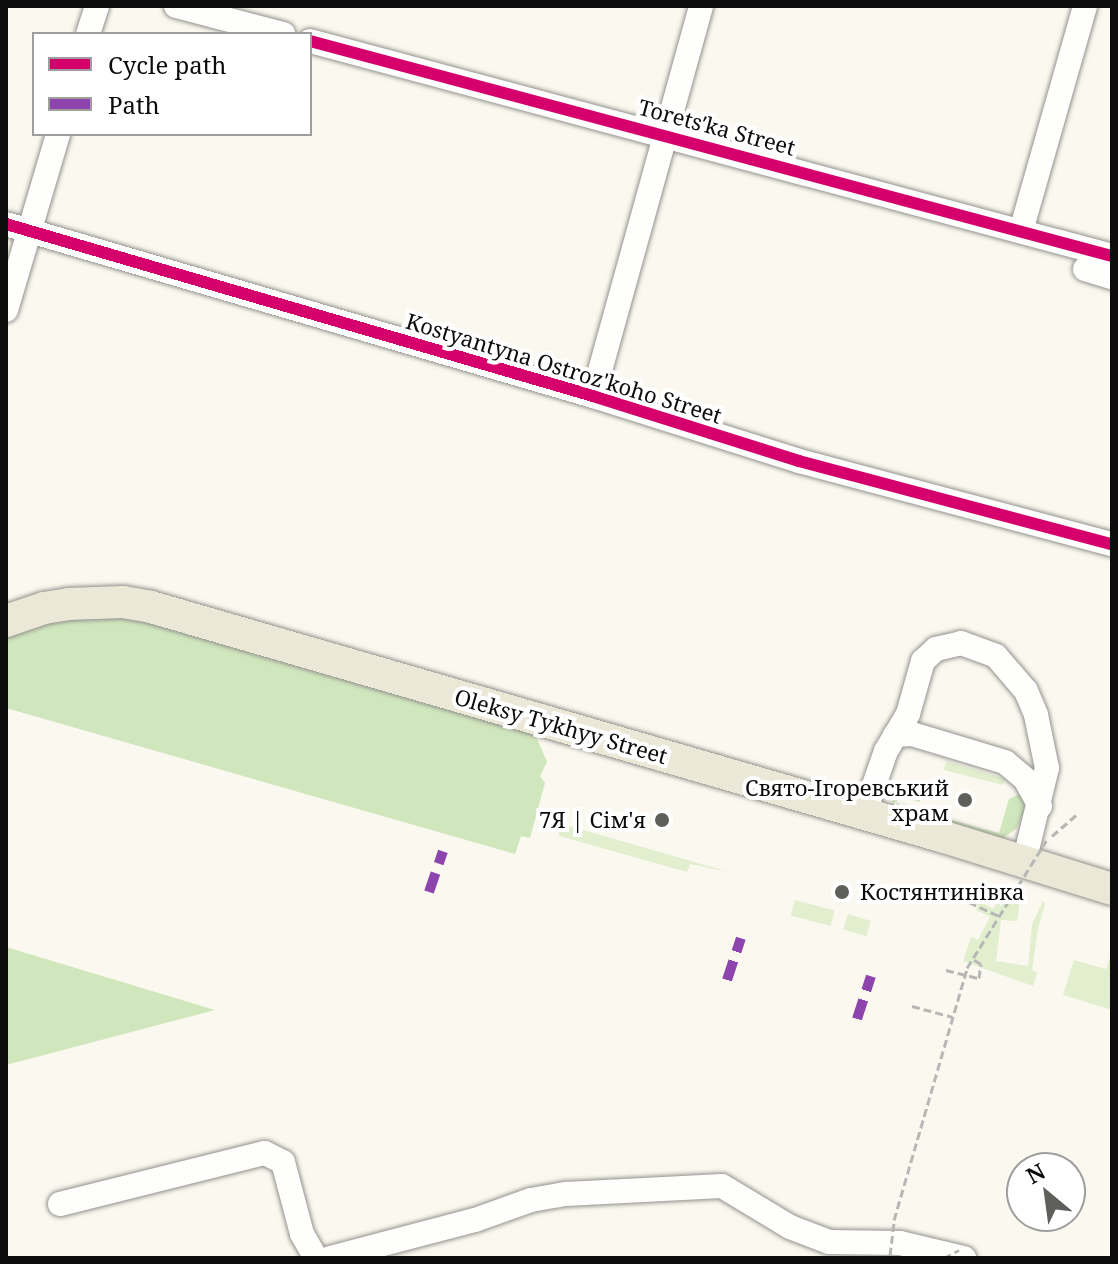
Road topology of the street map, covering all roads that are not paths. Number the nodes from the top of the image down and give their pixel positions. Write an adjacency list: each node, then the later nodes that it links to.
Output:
1 (97, 6): 5 (street)
2 (176, 6): 6 (street)
3 (701, 6): 8 (street)
4 (1085, 6): 11 (street)
5 (89, 32)
6 (275, 32)
7 (312, 42): 8 (street, Toretsʹka Street)
8 (667, 134): 11 (street, Toretsʹka Street); 16 (street)
9 (57, 136): 10 (street)
10 (17, 227): 15 (street); 16 (street, Kostyantyna Ostroz'koho Street)
11 (1021, 231): 12 (street, Toretsʹka Street)
12 (1112, 256)
13 (1085, 269): 14 (street)
14 (1112, 277)
15 (6, 310)
16 (593, 396): 17 (street, Kostyantyna Ostroz'koho Street)
17 (1112, 544)
18 (6, 621): 23 (main road, Oleksy Tykhyy Street)
19 (895, 735): 20 (street); 21 (street); 23 (street)
20 (1042, 738): 21 (street); 22 (street)
21 (1005, 762): 22 (street)
22 (1040, 806): 24 (street)
23 (864, 814): 24 (main road, Oleksy Tykhyy Street)
24 (1024, 862): 25 (main road, Oleksy Tykhyy Street)
25 (1112, 889)
26 (60, 1204): 28 (street)
27 (962, 1254): 29 (street)
28 (316, 1258)
29 (330, 1258)

